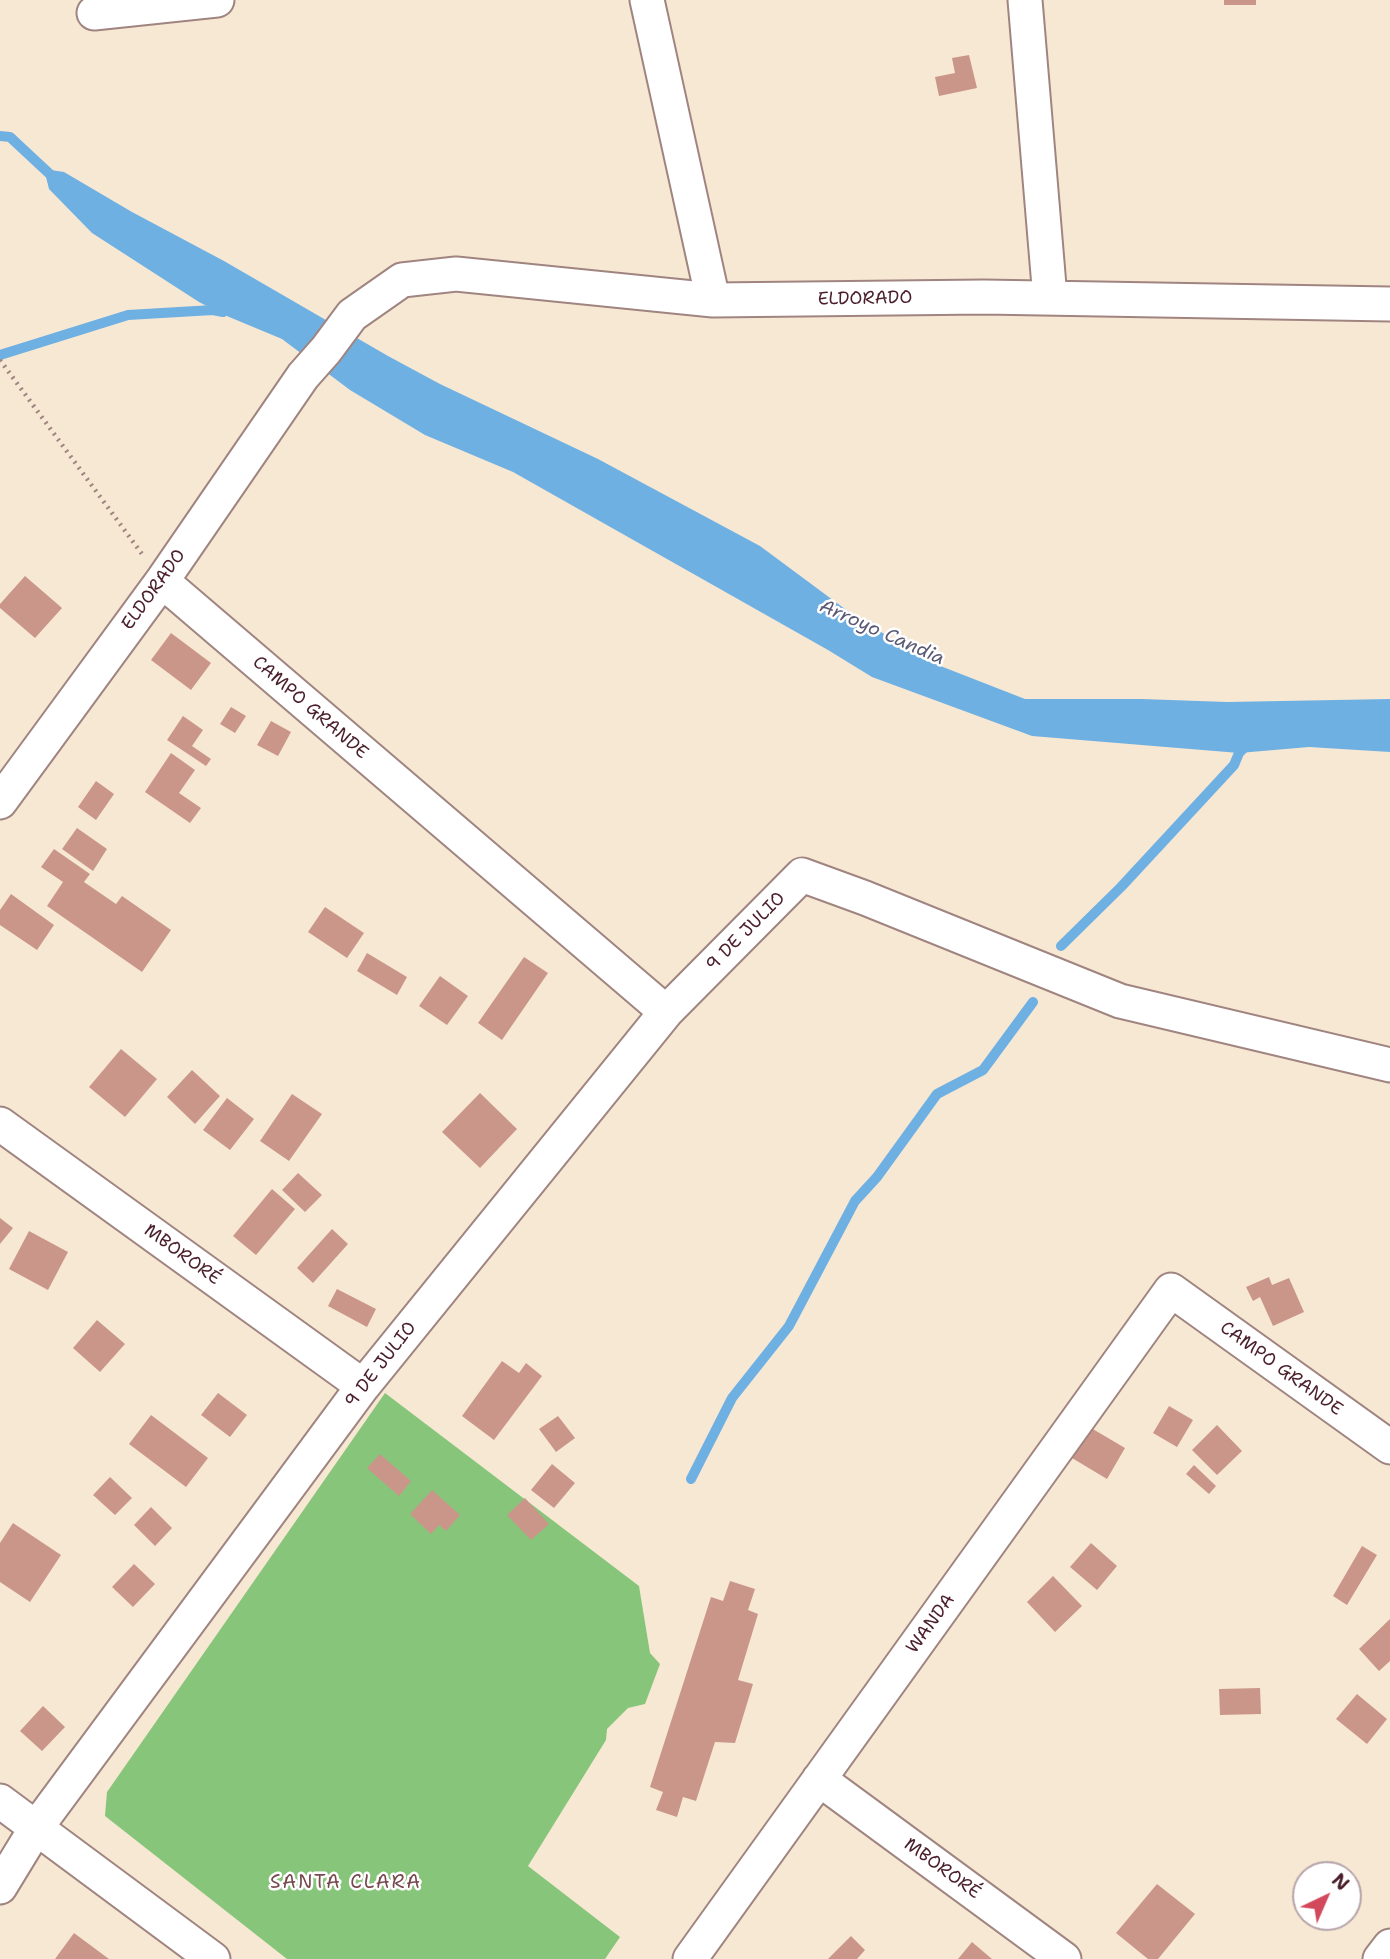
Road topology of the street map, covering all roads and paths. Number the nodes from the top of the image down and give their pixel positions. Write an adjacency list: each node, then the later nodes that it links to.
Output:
1 (217, 0): 4 (street)
2 (647, 0): 6 (street)
3 (1025, 0): 5 (street)
4 (94, 13)
5 (1049, 298): 6 (street, ELDORADO); 7 (street, ELDORADO)
6 (713, 300): 9 (street, ELDORADO)
7 (1390, 304)
8 (0, 360): 9 (path)
9 (162, 581): 10 (street, ELDORADO); 11 (street, CAMPO GRANDE)
10 (0, 802)
11 (666, 1012): 12 (street, 9 DE JULIO); 15 (street, 9 DE JULIO)
12 (1390, 1065)
13 (0, 1124): 15 (street, MBORORÉ)
14 (1171, 1290): 16 (street, CAMPO GRANDE); 17 (street, WANDA)
15 (363, 1386): 19 (street, 9 DE JULIO)
16 (1390, 1447)
17 (820, 1779): 23 (street, WANDA); 24 (street, MBORORÉ)
18 (0, 1801): 19 (street)
19 (36, 1828): 20 (street, 9 DE JULIO); 22 (street)
20 (0, 1887)
21 (1390, 1945): 25 (street)
22 (213, 1959)
23 (690, 1959)
24 (1064, 1959)
25 (1380, 1959)

